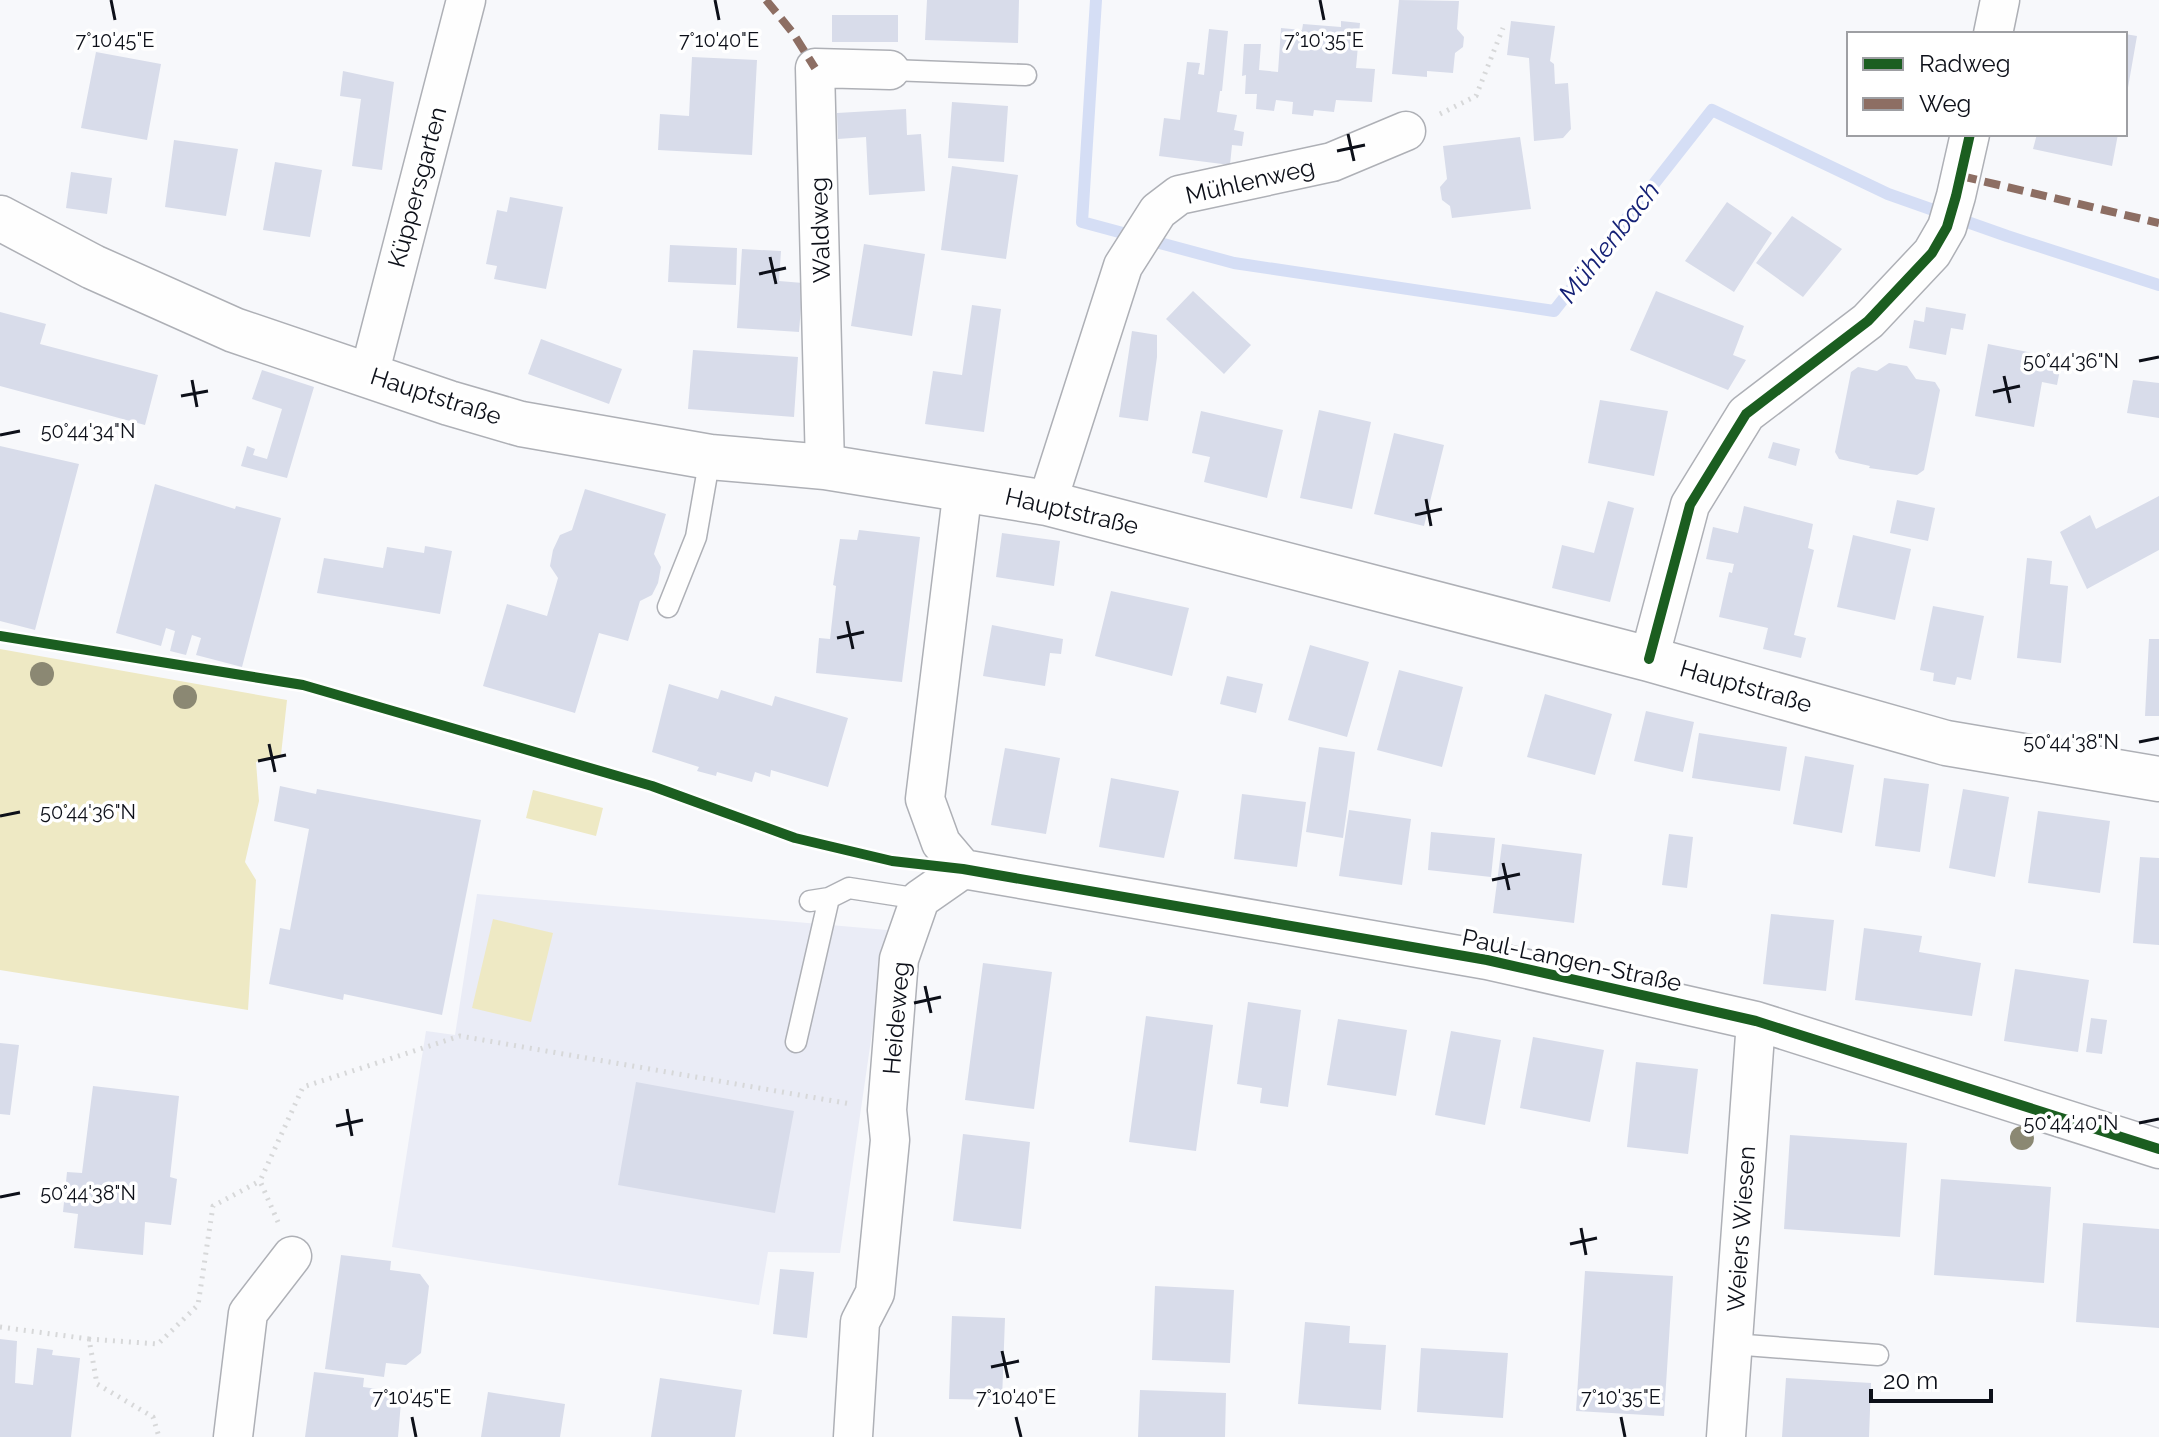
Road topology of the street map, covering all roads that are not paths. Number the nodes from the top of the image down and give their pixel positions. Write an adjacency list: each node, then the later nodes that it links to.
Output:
1 (466, 0): 9 (street, Küppersgarten)
2 (2000, 0): 3 (street)
3 (1993, 32)
4 (890, 70): 5 (lane); 11 (street, Waldweg)
5 (1026, 75)
6 (1406, 131): 13 (street, Mühlenweg)
7 (1970, 136): 15 (street)
8 (0, 218): 9 (main road, Hauptstraße)
9 (369, 375): 10 (main road, Hauptstraße)
10 (710, 457): 11 (main road, Hauptstraße); 14 (lane)
11 (825, 467): 12 (main road, Hauptstraße)
12 (963, 488): 13 (main road, Hauptstraße); 17 (street)
13 (1047, 503): 15 (main road, Hauptstraße)
14 (668, 607)
15 (1649, 659): 16 (main road, Hauptstraße)
16 (2159, 779)
17 (963, 869): 18 (street); 19 (street, Paul-Langen-Straße)
18 (920, 899): 20 (lane); 26 (street, Heideweg)
19 (1756, 1021): 21 (street, Paul-Langen-Straße); 23 (street, Weiers Wiesen)
20 (796, 1042)
21 (2159, 1149)
22 (292, 1256): 25 (street)
23 (1732, 1344): 24 (lane); 27 (street, Weiers Wiesen)
24 (1878, 1355)
25 (233, 1437)
26 (853, 1437)
27 (1726, 1437)

